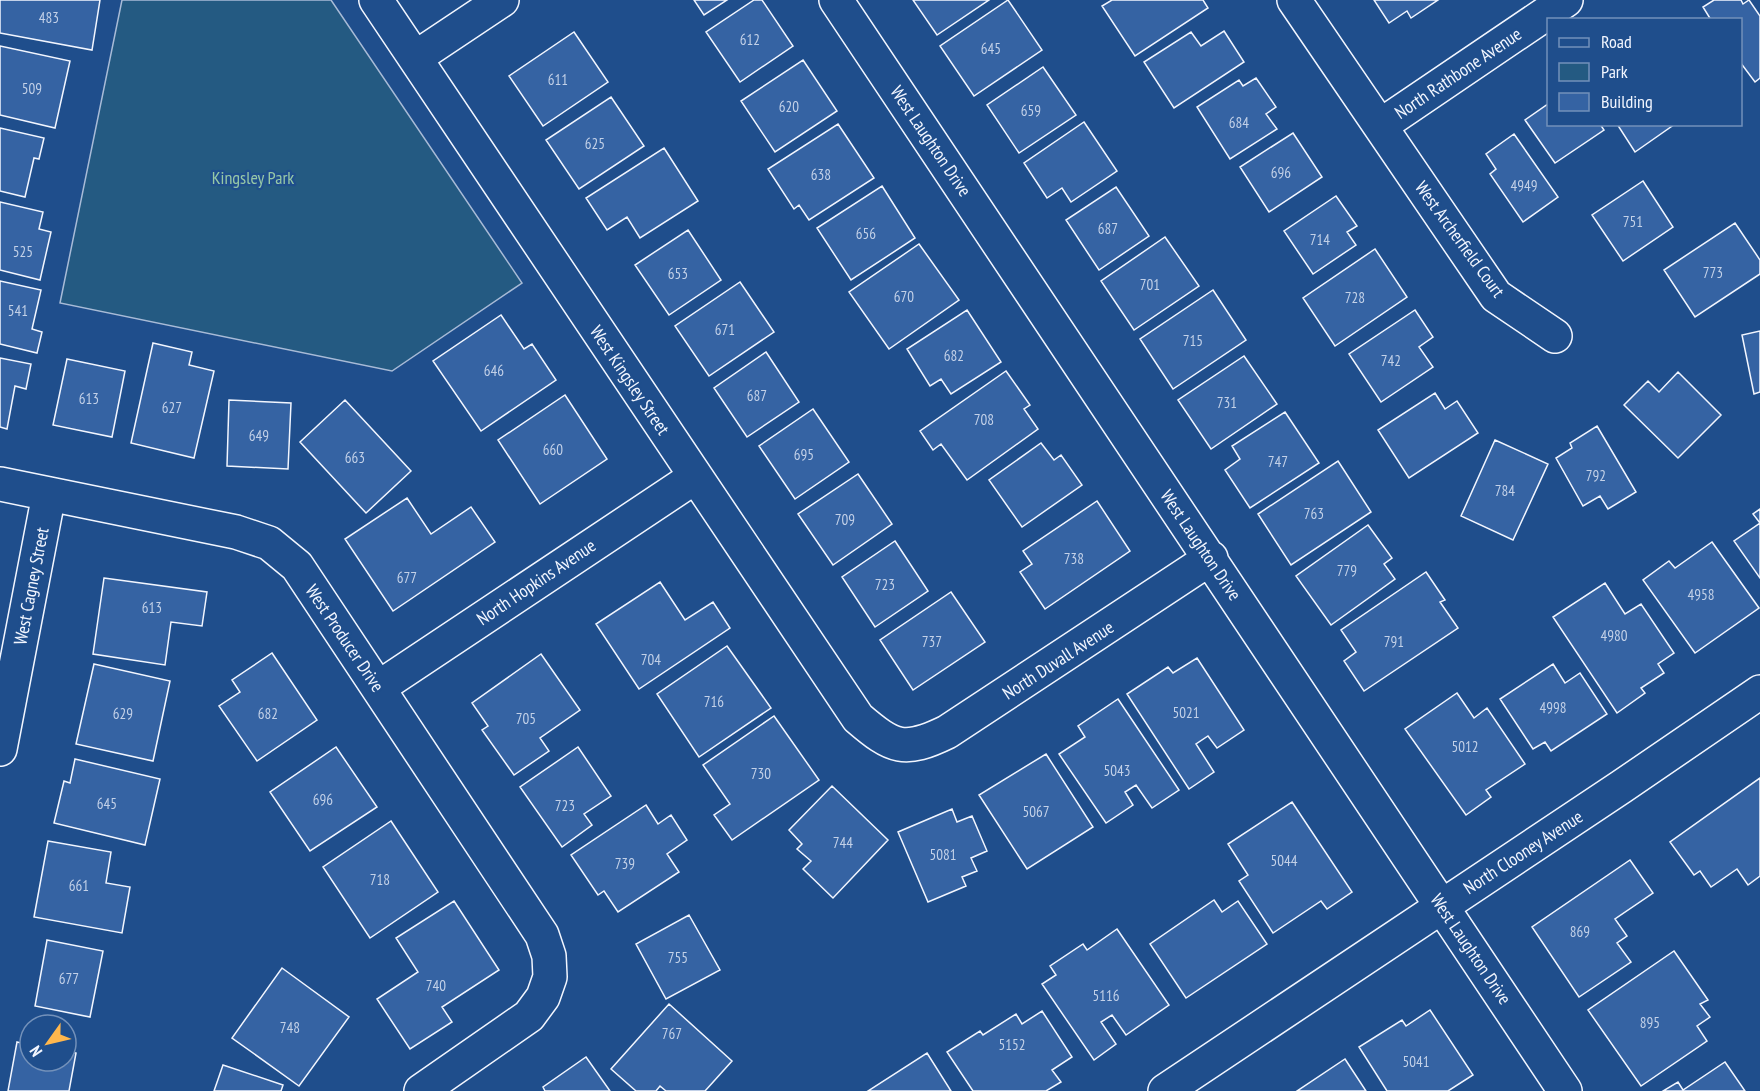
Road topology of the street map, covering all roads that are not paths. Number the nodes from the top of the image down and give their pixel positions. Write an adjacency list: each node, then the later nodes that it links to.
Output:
1 (376, 0): 6 (street, West Kingsley Street)
2 (502, 0): 6 (street)
3 (836, 0): 12 (street, West Laughton Drive)
4 (1294, 0): 7 (street, West Archerfield Court)
5 (1566, 0): 7 (street, North Rathbone Avenue)
6 (415, 58): 9 (street, West Kingsley Street)
7 (1380, 126): 8 (street, West Archerfield Court)
8 (1555, 336)
9 (695, 477): 13 (street, North Hopkins Avenue); 15 (street, West Kingsley Street)
10 (0, 484): 11 (street, West Producer Drive)
11 (49, 494): 13 (street, West Producer Drive); 16 (street, West Cagney Street)
12 (1210, 558): 15 (street, North Duvall Avenue); 17 (street, West Laughton Drive)
13 (378, 688): 18 (street, West Producer Drive)
14 (1760, 692): 17 (street, North Clooney Avenue)
15 (899, 745)
16 (0, 749)
17 (1442, 906): 19 (street, North Clooney Avenue); 20 (street, West Laughton Drive)
18 (431, 1088)
19 (1165, 1091)
20 (1565, 1091)

